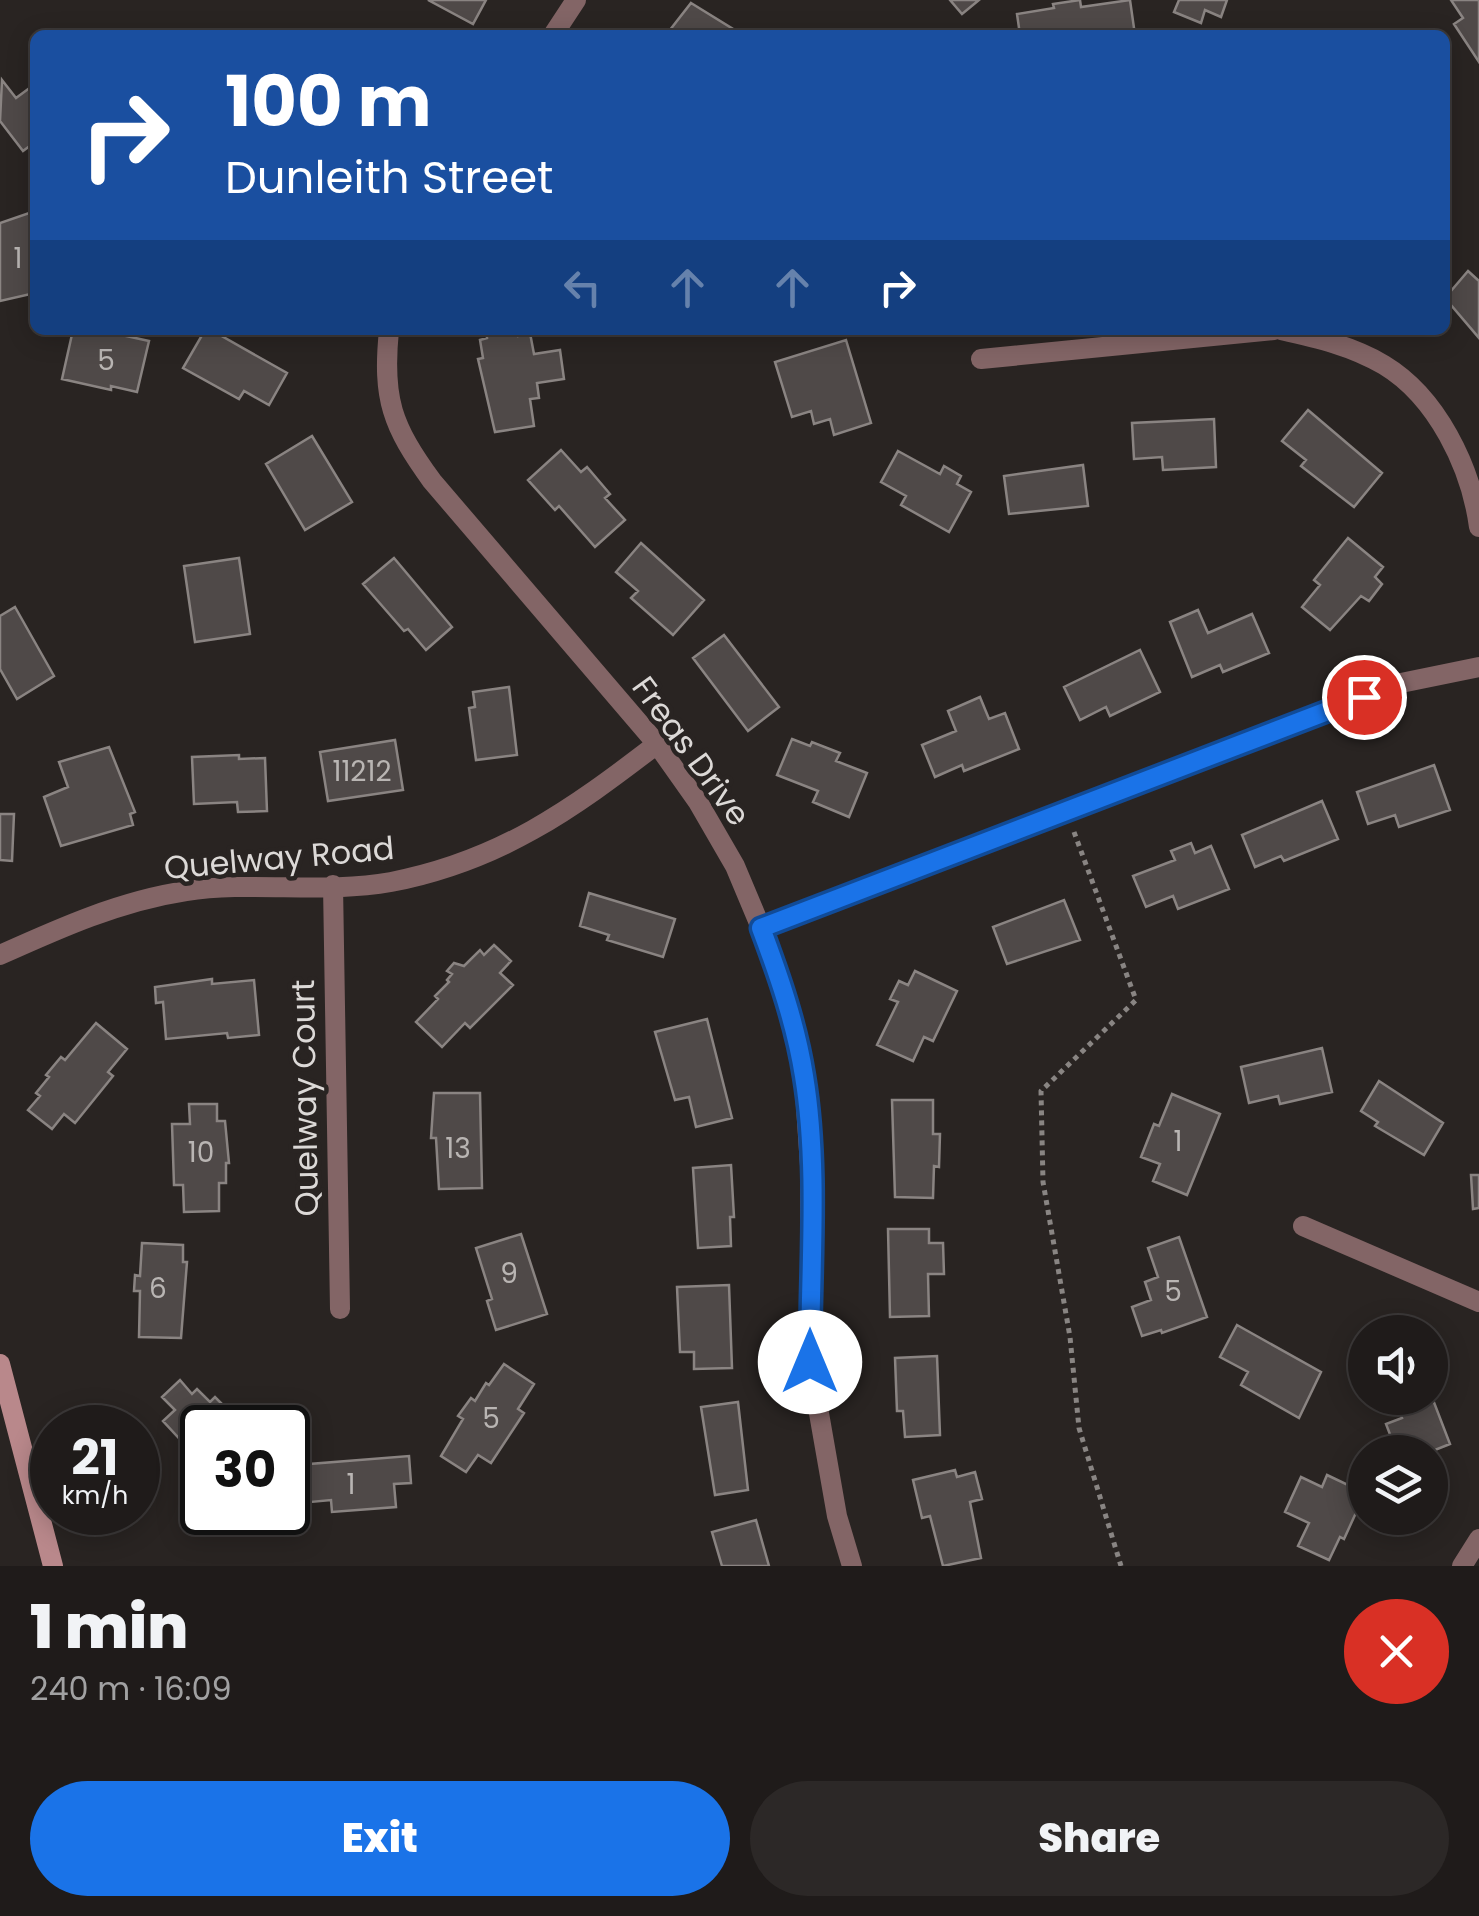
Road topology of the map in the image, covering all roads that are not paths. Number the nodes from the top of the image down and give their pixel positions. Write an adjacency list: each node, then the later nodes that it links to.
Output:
1 (576, 0): 2 (street)
2 (556, 30)
3 (389, 335): 10 (street, Freas Drive)
4 (1227, 335): 6 (street)
5 (1302, 335): 7 (street)
6 (981, 359)
7 (1479, 527)
8 (1479, 653): 9 (street)
9 (1479, 667): 12 (street)
10 (656, 744): 11 (street, Quelway Road); 12 (street, Freas Drive)
11 (333, 885): 13 (street, Quelway Road); 16 (street, Quelway Court)
12 (761, 928): 20 (street, Freas Drive)
13 (0, 954)
14 (1303, 1226): 15 (street)
15 (1479, 1302)
16 (340, 1309)
17 (0, 1364): 19 (main road)
18 (1479, 1539): 21 (street)
19 (53, 1566)
20 (852, 1566)
21 (1462, 1566)

